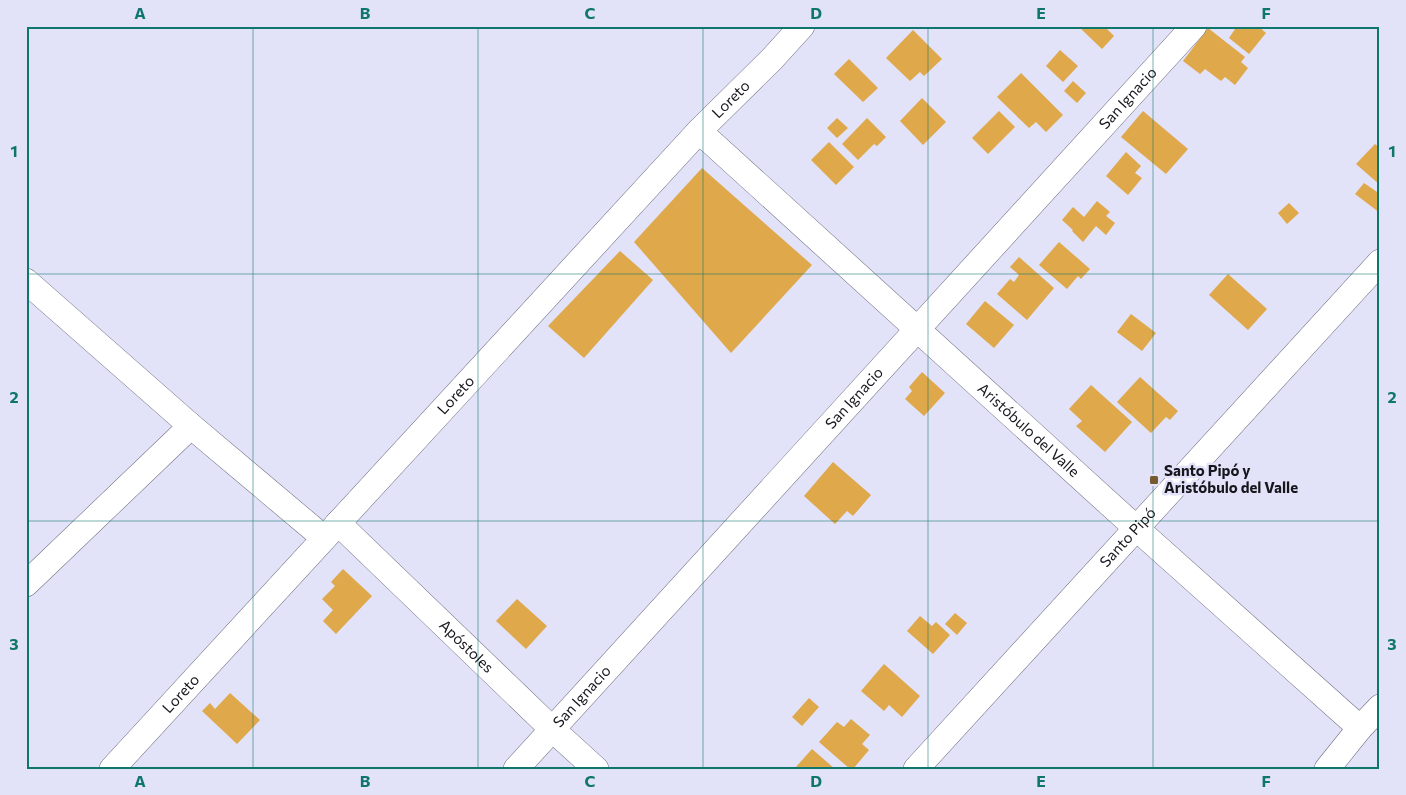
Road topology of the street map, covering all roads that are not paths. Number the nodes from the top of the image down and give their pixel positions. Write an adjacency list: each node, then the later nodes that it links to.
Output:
1 (802, 26): 3 (street, Loreto)
2 (1194, 26): 6 (street, San Ignacio)
3 (699, 131): 6 (street, Aristóbulo del Valle); 9 (street, Loreto)
4 (1380, 262): 8 (street, Santo Pipó)
5 (31, 294): 7 (street, Apóstoles)
6 (917, 330): 8 (street, Aristóbulo del Valle); 13 (street, San Ignacio)
7 (191, 426): 9 (street, Apóstoles); 10 (street)
8 (1136, 528): 12 (street, Aristóbulo del Valle); 17 (street, Santo Pipó)
9 (331, 530): 13 (street, Apóstoles); 14 (street, Loreto)
10 (26, 584)
11 (1380, 707): 12 (street)
12 (1360, 728): 18 (street)
13 (552, 729): 15 (street, San Ignacio); 16 (street, Apóstoles)
14 (112, 769)
15 (516, 769)
16 (596, 769)
17 (916, 769)
18 (1327, 769)

